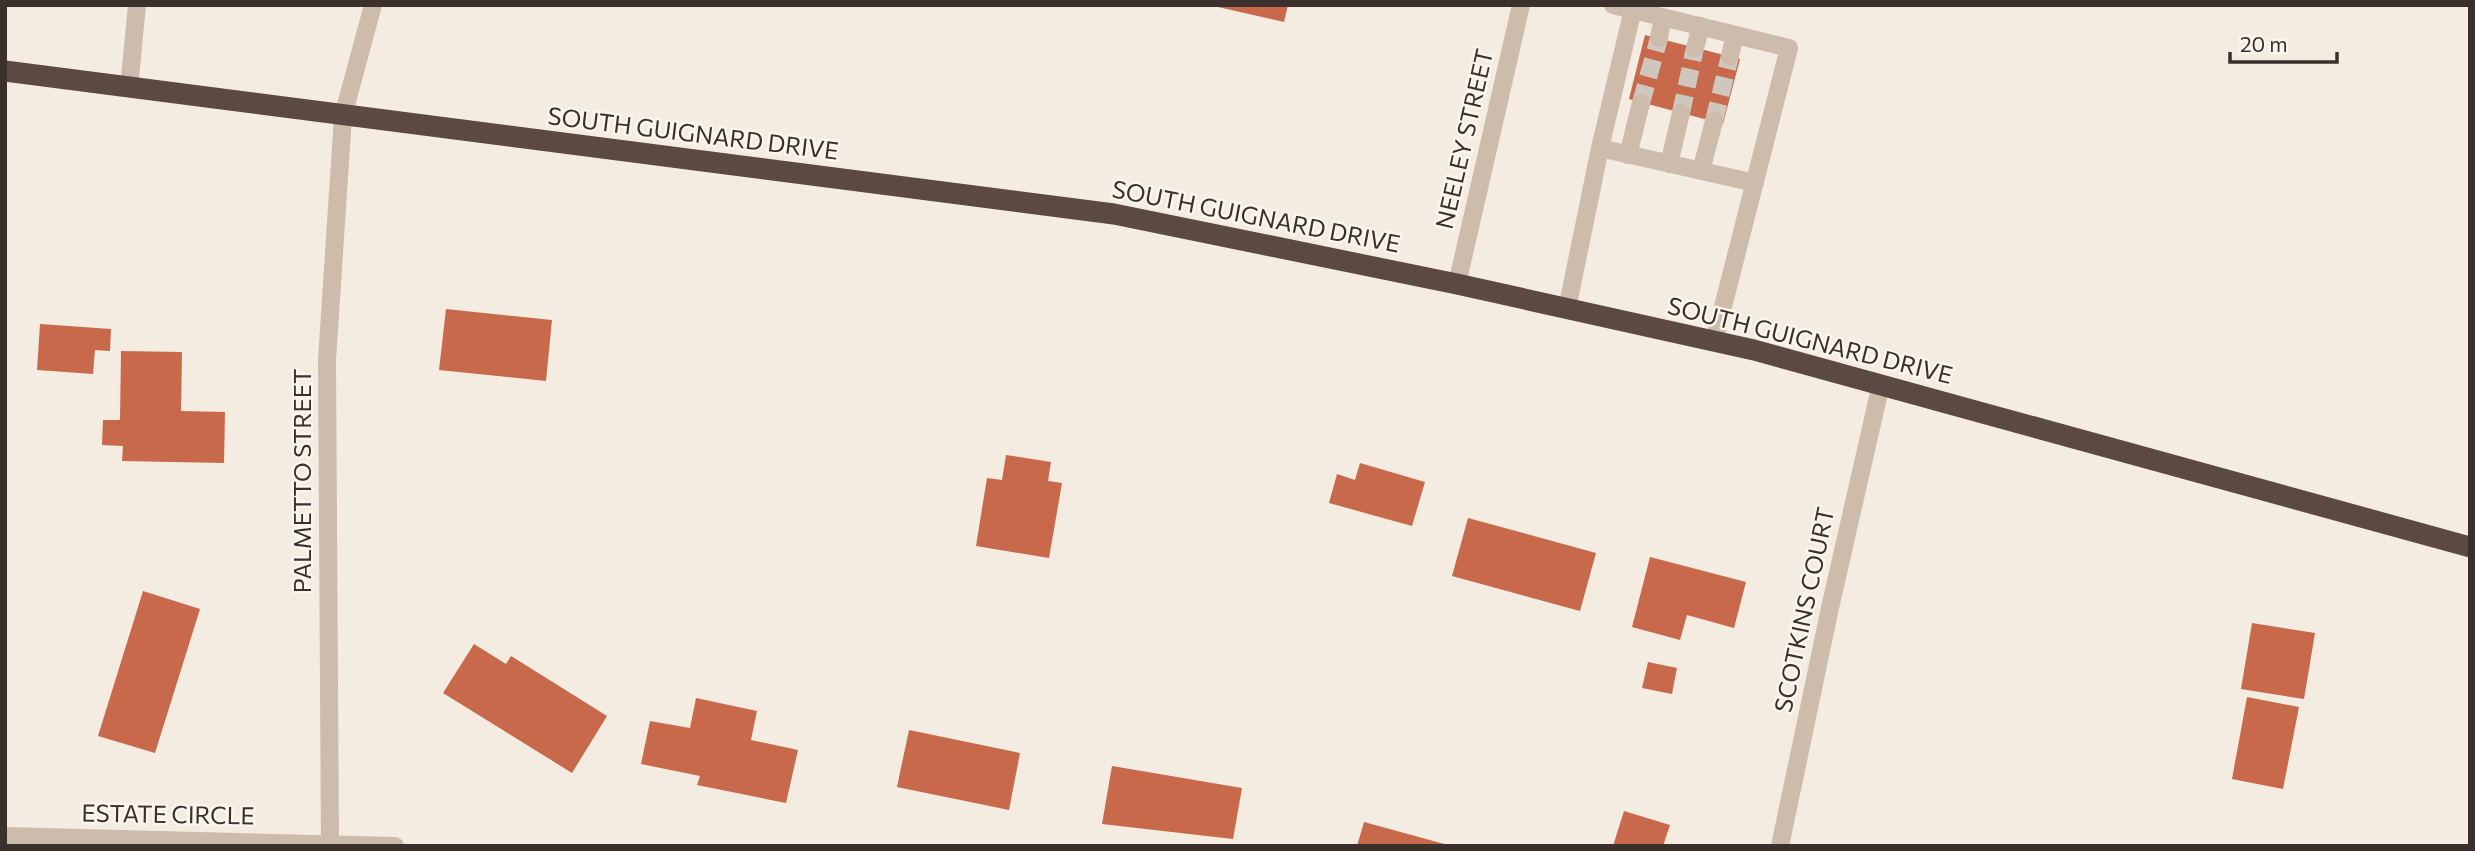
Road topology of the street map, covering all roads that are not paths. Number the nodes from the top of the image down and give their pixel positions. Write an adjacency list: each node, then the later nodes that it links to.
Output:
1 (137, 5): 13 (street)
2 (373, 5): 16 (street, PALMETTO STREET)
3 (1521, 5): 23 (street, NEELEY STREET)
4 (1613, 5): 5 (street)
5 (1633, 7): 6 (street); 18 (street)
6 (1663, 18): 7 (street); 9 (street)
7 (1701, 26): 8 (street); 10 (street)
8 (1735, 34): 11 (street); 22 (street)
9 (1659, 38)
10 (1695, 48)
11 (1730, 56)
12 (5, 71): 13 (highway, SOUTH GUIGNARD DRIVE)
13 (129, 88): 16 (highway, SOUTH GUIGNARD DRIVE)
14 (1641, 103): 19 (street)
15 (1681, 113): 20 (street)
16 (343, 116): 23 (highway, SOUTH GUIGNARD DRIVE); 29 (street, PALMETTO STREET)
17 (1714, 121): 21 (street)
18 (1600, 148): 19 (street); 24 (street)
19 (1628, 155): 20 (street)
20 (1670, 164): 21 (street)
21 (1701, 171): 22 (street)
22 (1755, 183): 25 (street)
23 (1457, 284): 24 (highway, SOUTH GUIGNARD DRIVE)
24 (1567, 309): 25 (highway, SOUTH GUIGNARD DRIVE)
25 (1714, 342): 26 (highway, SOUTH GUIGNARD DRIVE)
26 (1881, 384): 27 (highway, SOUTH GUIGNARD DRIVE); 31 (street, SCOTKINS COURT)
27 (2470, 547)
28 (5, 836): 29 (street, ESTATE CIRCLE)
29 (330, 845): 30 (street, ESTATE CIRCLE)
30 (395, 846)
31 (1780, 846)

